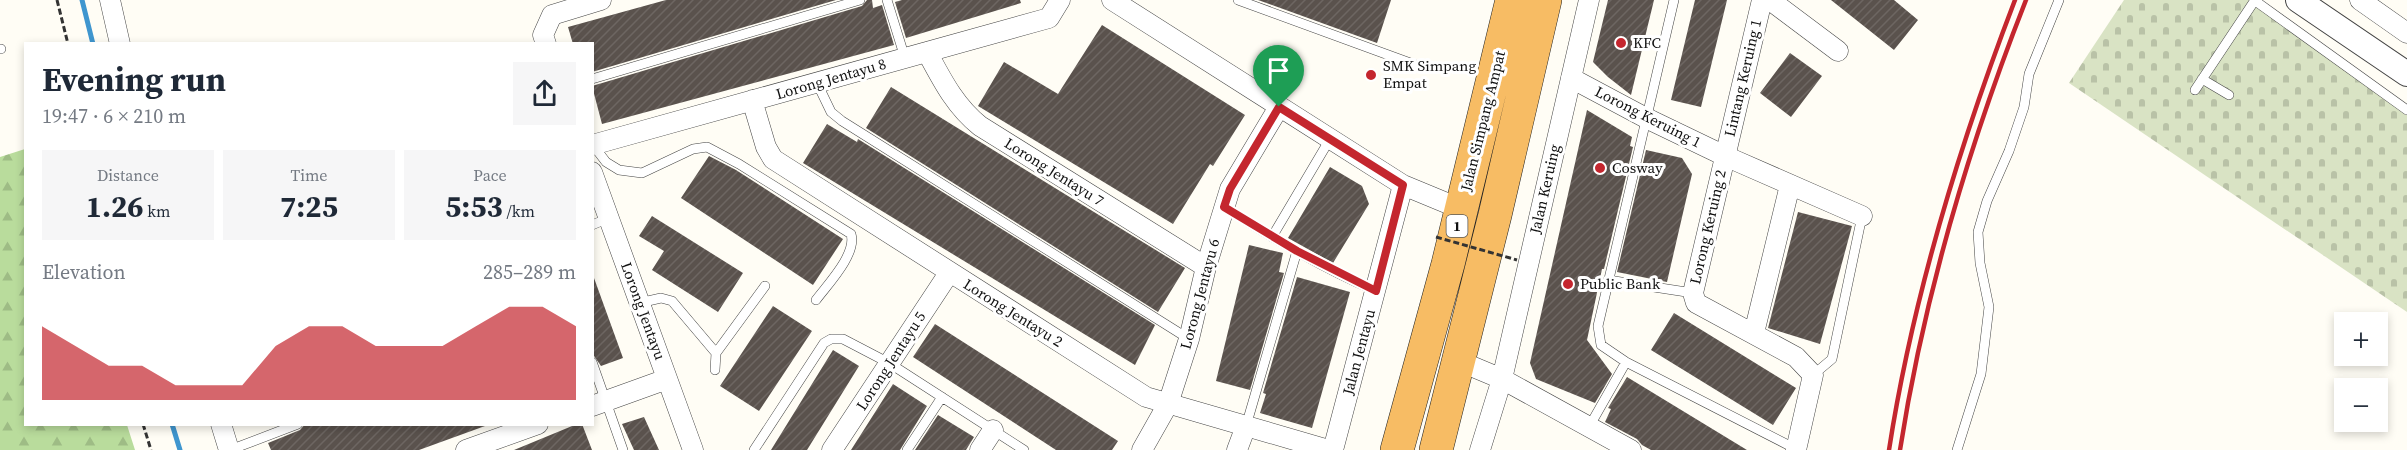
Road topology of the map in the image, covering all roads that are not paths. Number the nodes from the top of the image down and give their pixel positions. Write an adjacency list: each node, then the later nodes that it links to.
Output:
1 (110, 0): 21 (street)
2 (601, 0): 20 (street)
3 (860, 0): 18 (lane)
4 (887, 0): 24 (lane)
5 (1060, 0): 23 (street, Lorong Jentayu 8)
6 (1112, 0): 34 (street)
7 (1238, 0): 25 (lane)
8 (1512, 0): 47 (highway, Jalan Simpang Ampat / 1)
9 (1545, 0): 63 (highway, 1)
10 (1589, 0): 28 (street, Jalan Keruing)
11 (1674, 0): 36 (lane)
12 (1761, 0): 40 (street, Lintang Keruing 1)
13 (1770, 0): 22 (street)
14 (2059, 0): 97 (lane)
15 (2254, 0): 29 (lane); 35 (lane)
16 (2298, 0): 26 (street)
17 (2360, 0): 19 (street)
18 (835, 4): 27 (lane)
19 (2407, 33)
20 (544, 39)
21 (120, 42)
22 (1838, 51)
23 (927, 52): 24 (street, Lorong Jentayu 8); 52 (street, Lorong Jentayu 7)
24 (905, 58): 30 (street, Lorong Jentayu 8)
25 (1424, 68)
26 (2407, 74)
27 (594, 78)
28 (1571, 78): 36 (street, Lorong Keruing 1); 70 (street, Jalan Keruing)
29 (2202, 79): 31 (lane); 32 (lane)
30 (817, 83): 33 (street, Lorong Jentayu 8); 61 (lane)
31 (2195, 90)
32 (2229, 94)
33 (752, 100): 38 (street, Lorong Jentayu 8); 41 (street, Lorong Jentayu 2)
34 (1279, 107): 37 (street); 46 (street, Lorong Jentayu 6)
35 (2407, 110)
36 (1646, 118): 40 (street, Lorong Keruing 1); 54 (lane)
37 (1330, 140): 43 (street); 50 (lane)
38 (594, 145)
39 (594, 146): 45 (lane)
40 (1725, 156): 44 (street, Lorong Keruing 1); 57 (street, Lorong Keruing 2)
41 (793, 173): 45 (lane); 53 (street, Lorong Jentayu 2)
42 (594, 183): 49 (street, Lorong Jentayu)
43 (1403, 185): 47 (street); 56 (street, Jalan Jentayu)
44 (1790, 185): 48 (street, Lorong Keruing 1); 60 (street)
45 (783, 192): 58 (lane)
46 (1224, 207): 50 (lane); 52 (street, Lorong Jentayu 6)
47 (1461, 209): 93 (highway, Jalan Simpang Ampat / 1)
48 (1862, 216): 68 (lane)
49 (601, 221): 59 (street, Lorong Jentayu)
50 (1272, 237): 51 (lane)
51 (1297, 251): 56 (lane); 77 (lane)
52 (1206, 267): 61 (street, Lorong Jentayu 6)
53 (949, 273): 65 (street, Lorong Jentayu 5); 73 (street, Lorong Jentayu 2)
54 (1608, 280): 57 (lane); 64 (lane)
55 (765, 286): 62 (lane)
56 (1376, 291): 92 (street, Jalan Jentayu)
57 (1693, 293): 60 (street, Lorong Keruing 2)
58 (816, 300)
59 (639, 303): 62 (lane); 69 (street, Lorong Jentayu)
60 (1754, 333): 68 (street, Lorong Keruing 2)
61 (1189, 339): 73 (street, Lorong Jentayu 6)
62 (716, 353): 66 (lane)
63 (1459, 362): 70 (street); 94 (highway, 1)
64 (1626, 362): 78 (lane); 80 (lane)
65 (889, 363): 71 (lane); 85 (lane); 86 (street, Lorong Jentayu 5)
66 (715, 370)
67 (594, 374): 72 (lane)
68 (1813, 375): 80 (street)
69 (667, 379): 72 (street); 84 (street, Lorong Jentayu)
70 (1502, 379): 78 (street); 95 (street, Jalan Keruing)
71 (942, 397): 79 (lane); 87 (lane)
72 (599, 403): 83 (lane)
73 (1168, 404): 77 (street, Lorong Jentayu 2); 90 (street, Lorong Jentayu 6)
74 (222, 426): 81 (street)
75 (293, 426): 81 (lane)
76 (532, 426): 82 (street)
77 (1246, 426): 91 (street); 92 (street, Lorong Jentayu 2)
78 (1589, 427): 96 (street)
79 (993, 430): 88 (street); 89 (lane)
80 (1796, 449)
81 (230, 450)
82 (466, 450)
83 (623, 450)
84 (693, 450)
85 (754, 450)
86 (832, 450)
87 (907, 450)
88 (980, 450)
89 (1024, 450)
90 (1142, 450)
91 (1237, 450)
92 (1331, 450)
93 (1397, 450)
94 (1436, 450)
95 (1480, 450)
96 (1631, 450)
97 (1957, 450)

